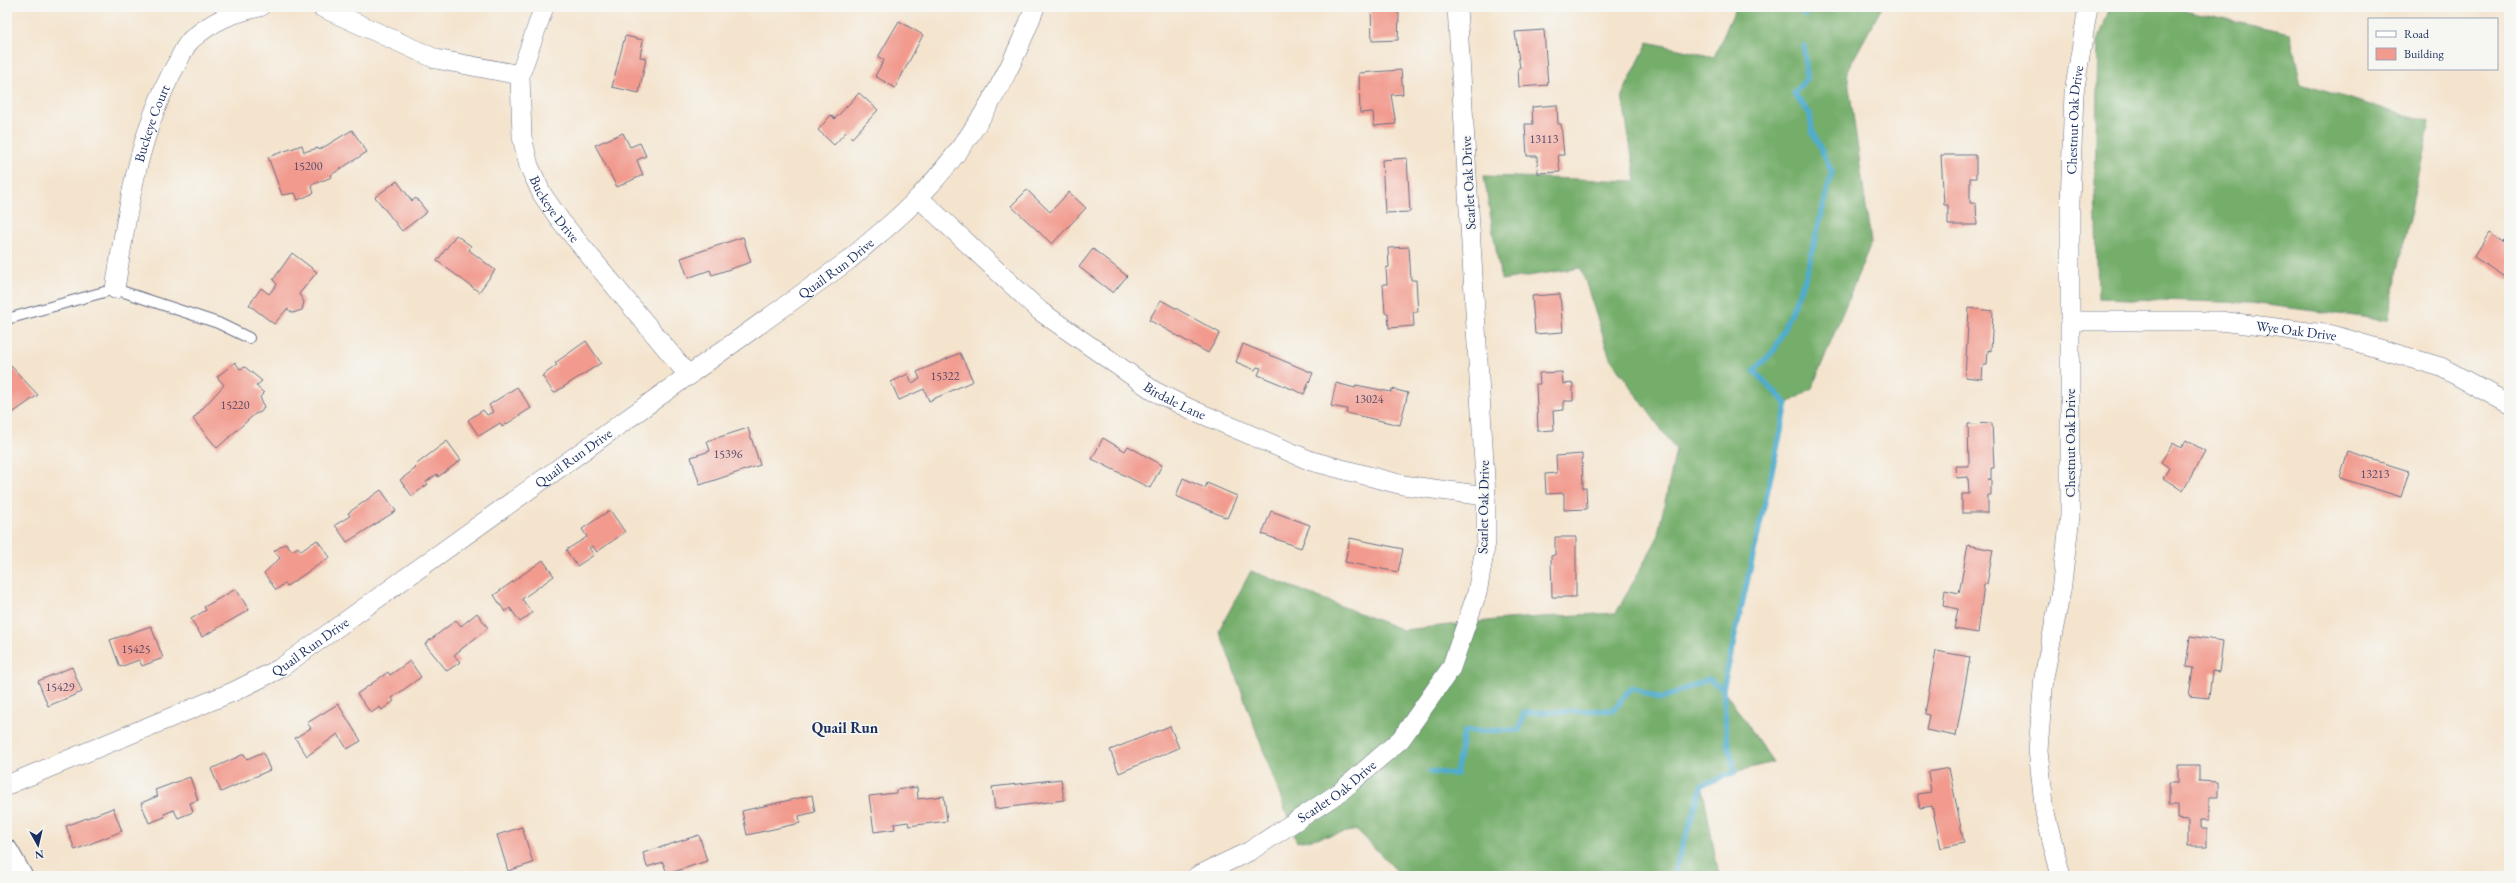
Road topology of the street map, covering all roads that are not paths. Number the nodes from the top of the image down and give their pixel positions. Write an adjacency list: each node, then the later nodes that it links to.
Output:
1 (260, 7): 9 (street, Buckeye Court)
2 (321, 7): 7 (street)
3 (544, 7): 7 (street, Buckeye Drive)
4 (1035, 7): 8 (street, Quail Run Drive)
5 (1458, 7): 15 (street, Scarlet Oak Drive)
6 (2088, 7): 11 (street, Chestnut Oak Drive)
7 (520, 75): 13 (street, Buckeye Drive)
8 (918, 198): 13 (street, Quail Run Drive); 15 (street, Birdale Lane)
9 (116, 289): 10 (lane); 12 (lane)
10 (7, 319)
11 (2070, 321): 14 (street, Wye Oak Drive); 20 (street, Chestnut Oak Drive)
12 (249, 338)
13 (689, 376): 16 (street, Quail Run Drive)
14 (2509, 404)
15 (1486, 496): 19 (street, Scarlet Oak Drive)
16 (7, 785)
17 (7, 851): 18 (street)
18 (21, 876)
19 (1197, 876)
20 (2061, 876)

